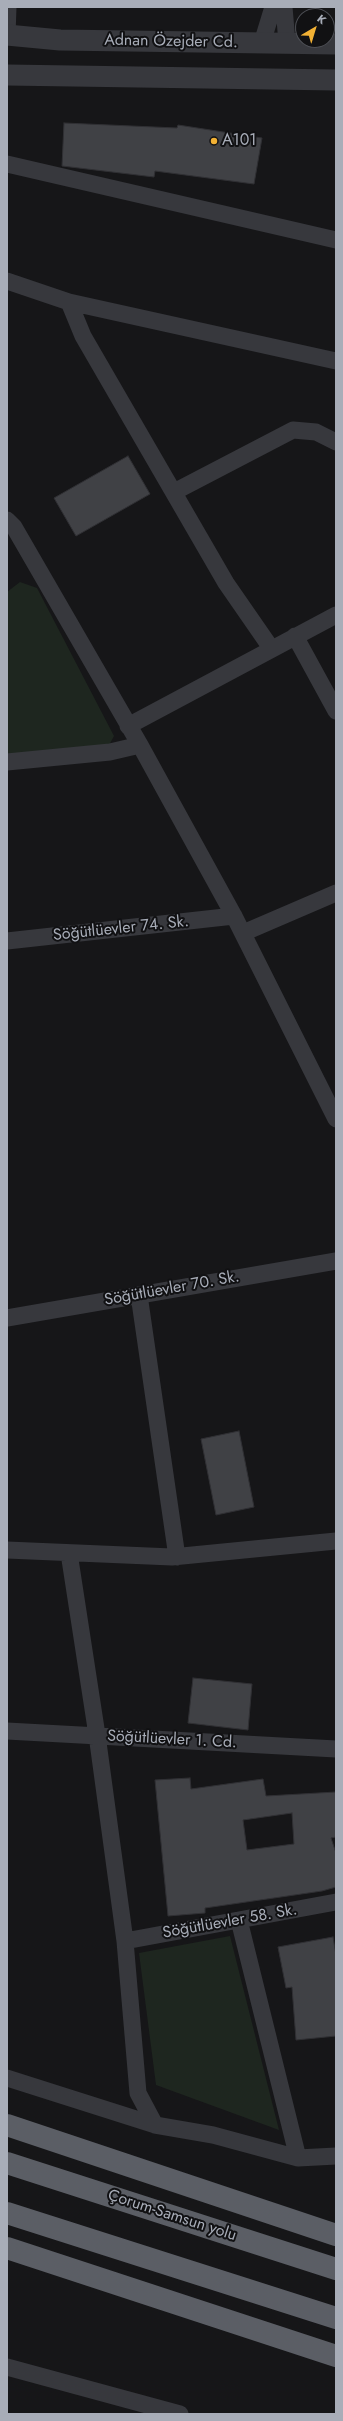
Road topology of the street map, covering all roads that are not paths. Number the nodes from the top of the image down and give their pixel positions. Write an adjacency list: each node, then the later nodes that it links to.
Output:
1 (8, 7): 4 (street)
2 (272, 7): 5 (street)
3 (284, 7): 6 (street)
4 (7, 35): 5 (street, Adnan Özejder Cd.)
5 (262, 43): 6 (street, Adnan Özejder Cd.)
6 (287, 43): 7 (street, Adnan Özejder Cd.)
7 (336, 44)
8 (7, 75): 9 (street)
9 (336, 80)
10 (7, 164): 11 (street)
11 (336, 240)
12 (7, 281): 13 (street)
13 (69, 302): 14 (street); 16 (street)
14 (336, 362)
15 (336, 442): 16 (street)
16 (174, 492): 20 (street)
17 (7, 520): 22 (street)
18 (336, 615): 19 (street)
19 (295, 636): 20 (street); 21 (street)
20 (271, 648): 22 (street)
21 (336, 712)
22 (128, 726): 23 (street)
23 (140, 745): 24 (street); 26 (street)
24 (7, 762)
25 (336, 893): 27 (street)
26 (234, 916): 27 (street); 28 (street, Söğütlüevler 74. Sk.)
27 (243, 933): 29 (street)
28 (7, 941)
29 (336, 1119)
30 (336, 1261): 31 (street, Söğütlüevler 70. Sk.)
31 (139, 1295): 32 (street, Söğütlüevler 70. Sk.); 36 (street)
32 (7, 1318)
33 (336, 1541): 36 (street)
34 (7, 1550): 35 (street)
35 (68, 1553): 36 (street); 38 (street)
36 (177, 1557)
37 (7, 1731): 38 (street, Söğütlüevler 1. Cd.)
38 (97, 1735): 39 (street, Söğütlüevler 1. Cd.); 42 (street)
39 (336, 1749)
40 (336, 1902): 41 (street, Söğütlüevler 58. Sk.)
41 (239, 1920): 42 (street, Söğütlüevler 58. Sk.); 47 (street)
42 (125, 1941): 45 (street)
43 (7, 2078): 45 (street)
44 (7, 2125): 50 (highway)
45 (155, 2125): 47 (street)
46 (336, 2156): 47 (street)
47 (298, 2158)
48 (7, 2163): 52 (highway, Çorum-Samsun yolu)
49 (7, 2213): 53 (highway)
50 (336, 2235)
51 (7, 2248): 54 (highway)
52 (336, 2269)
53 (336, 2318)
54 (336, 2356)
55 (7, 2367): 56 (street)
56 (180, 2414)

